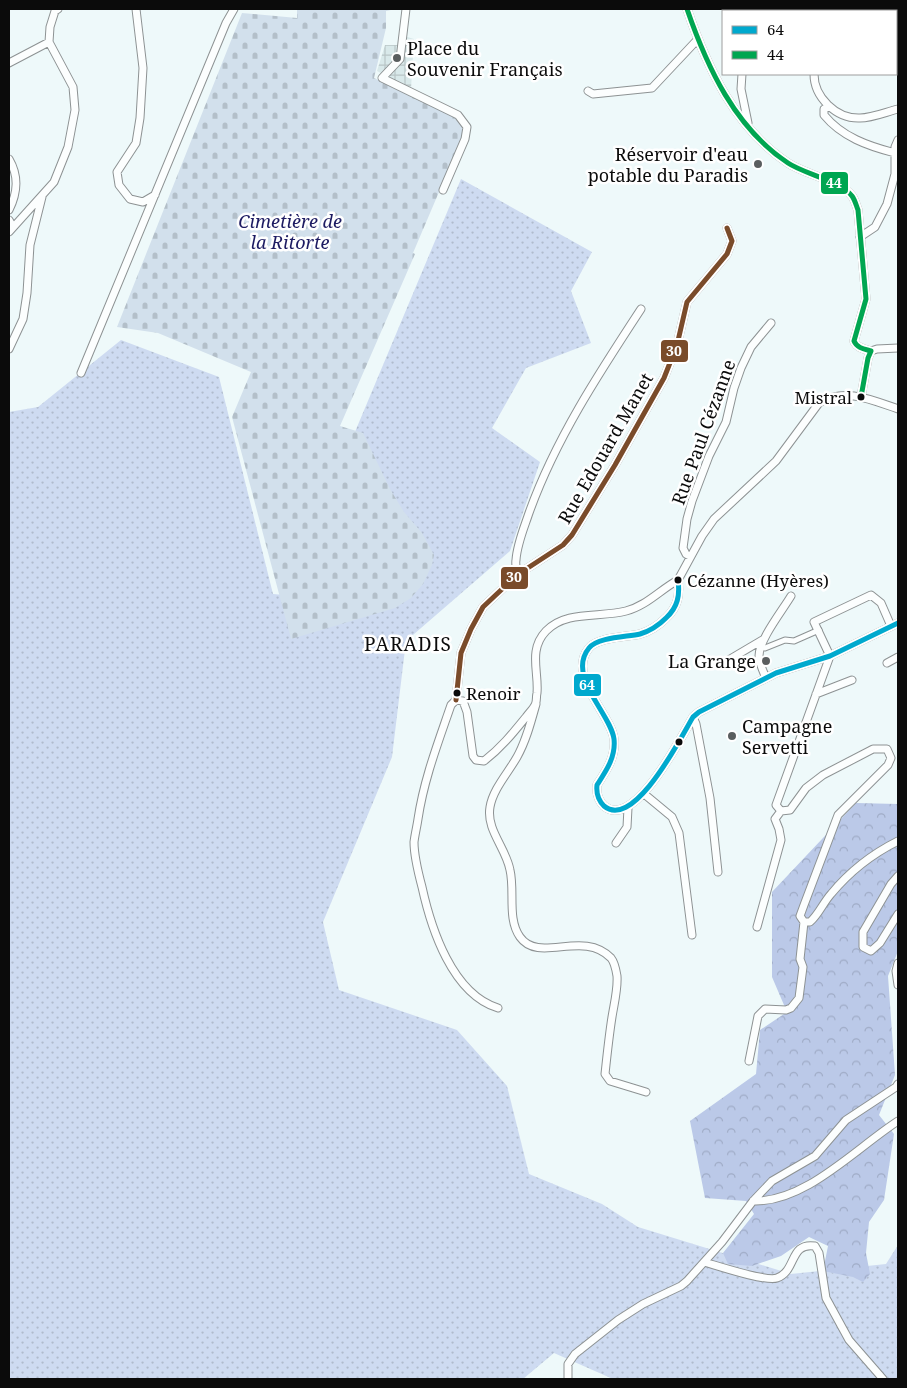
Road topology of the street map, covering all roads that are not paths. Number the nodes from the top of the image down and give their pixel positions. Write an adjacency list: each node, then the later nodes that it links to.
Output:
1 (58, 9): 7 (street)
2 (136, 9): 20 (street)
3 (234, 9): 20 (street)
4 (406, 9): 18 (street)
5 (687, 9): 6 (street)
6 (698, 39): 11 (street); 14 (street)
7 (49, 42): 8 (street); 19 (street)
8 (9, 63)
9 (742, 75): 14 (street)
10 (814, 75): 12 (street)
11 (588, 90)
12 (829, 106): 13 (street); 16 (street)
13 (898, 109)
14 (748, 126): 25 (street)
15 (898, 140): 16 (street)
16 (895, 153): 25 (street)
17 (9, 158): 21 (street)
18 (443, 190)
19 (43, 194): 24 (street); 29 (street)
20 (155, 195): 31 (street)
21 (9, 210)
22 (9, 220): 24 (street)
23 (728, 228): 35 (street, Rue Edouard Manet)
24 (11, 230)
25 (860, 236): 30 (street)
26 (641, 310): 35 (street)
27 (771, 323): 34 (street, Rue Paul Cézanne)
28 (898, 348): 30 (street)
29 (9, 349)
30 (872, 351): 32 (street)
31 (82, 373)
32 (861, 397): 33 (street); 34 (street)
33 (898, 409)
34 (690, 556): 36 (street)
35 (517, 575): 49 (street, Rue Edouard Manet)
36 (678, 580): 50 (street); 53 (street)
37 (791, 596): 40 (street)
38 (895, 624): 39 (street); 42 (street)
39 (819, 630): 41 (street); 42 (street)
40 (765, 639): 45 (street); 46 (street)
41 (765, 648)
42 (830, 656): 46 (street); 48 (street)
43 (898, 657): 44 (street)
44 (887, 663)
45 (720, 665)
46 (766, 678): 51 (street)
47 (852, 680): 48 (street)
48 (816, 694): 54 (street)
49 (456, 700): 50 (street); 65 (street)
50 (536, 704): 68 (street)
51 (694, 717): 52 (street); 57 (street)
52 (643, 794): 53 (street); 62 (street)
53 (628, 808): 56 (street)
54 (781, 812): 60 (street); 61 (street)
55 (898, 841): 60 (street)
56 (616, 843)
57 (718, 872)
58 (898, 876): 59 (street)
59 (898, 914)
60 (804, 922): 66 (street)
61 (757, 927)
62 (692, 935)
63 (898, 963): 64 (street)
64 (898, 985)
65 (498, 1008)
66 (749, 1062)
67 (898, 1084): 70 (street)
68 (646, 1092)
69 (898, 1121): 70 (street)
70 (753, 1201): 71 (street)
71 (704, 1262): 72 (street); 73 (street)
72 (568, 1379)
73 (883, 1379)

